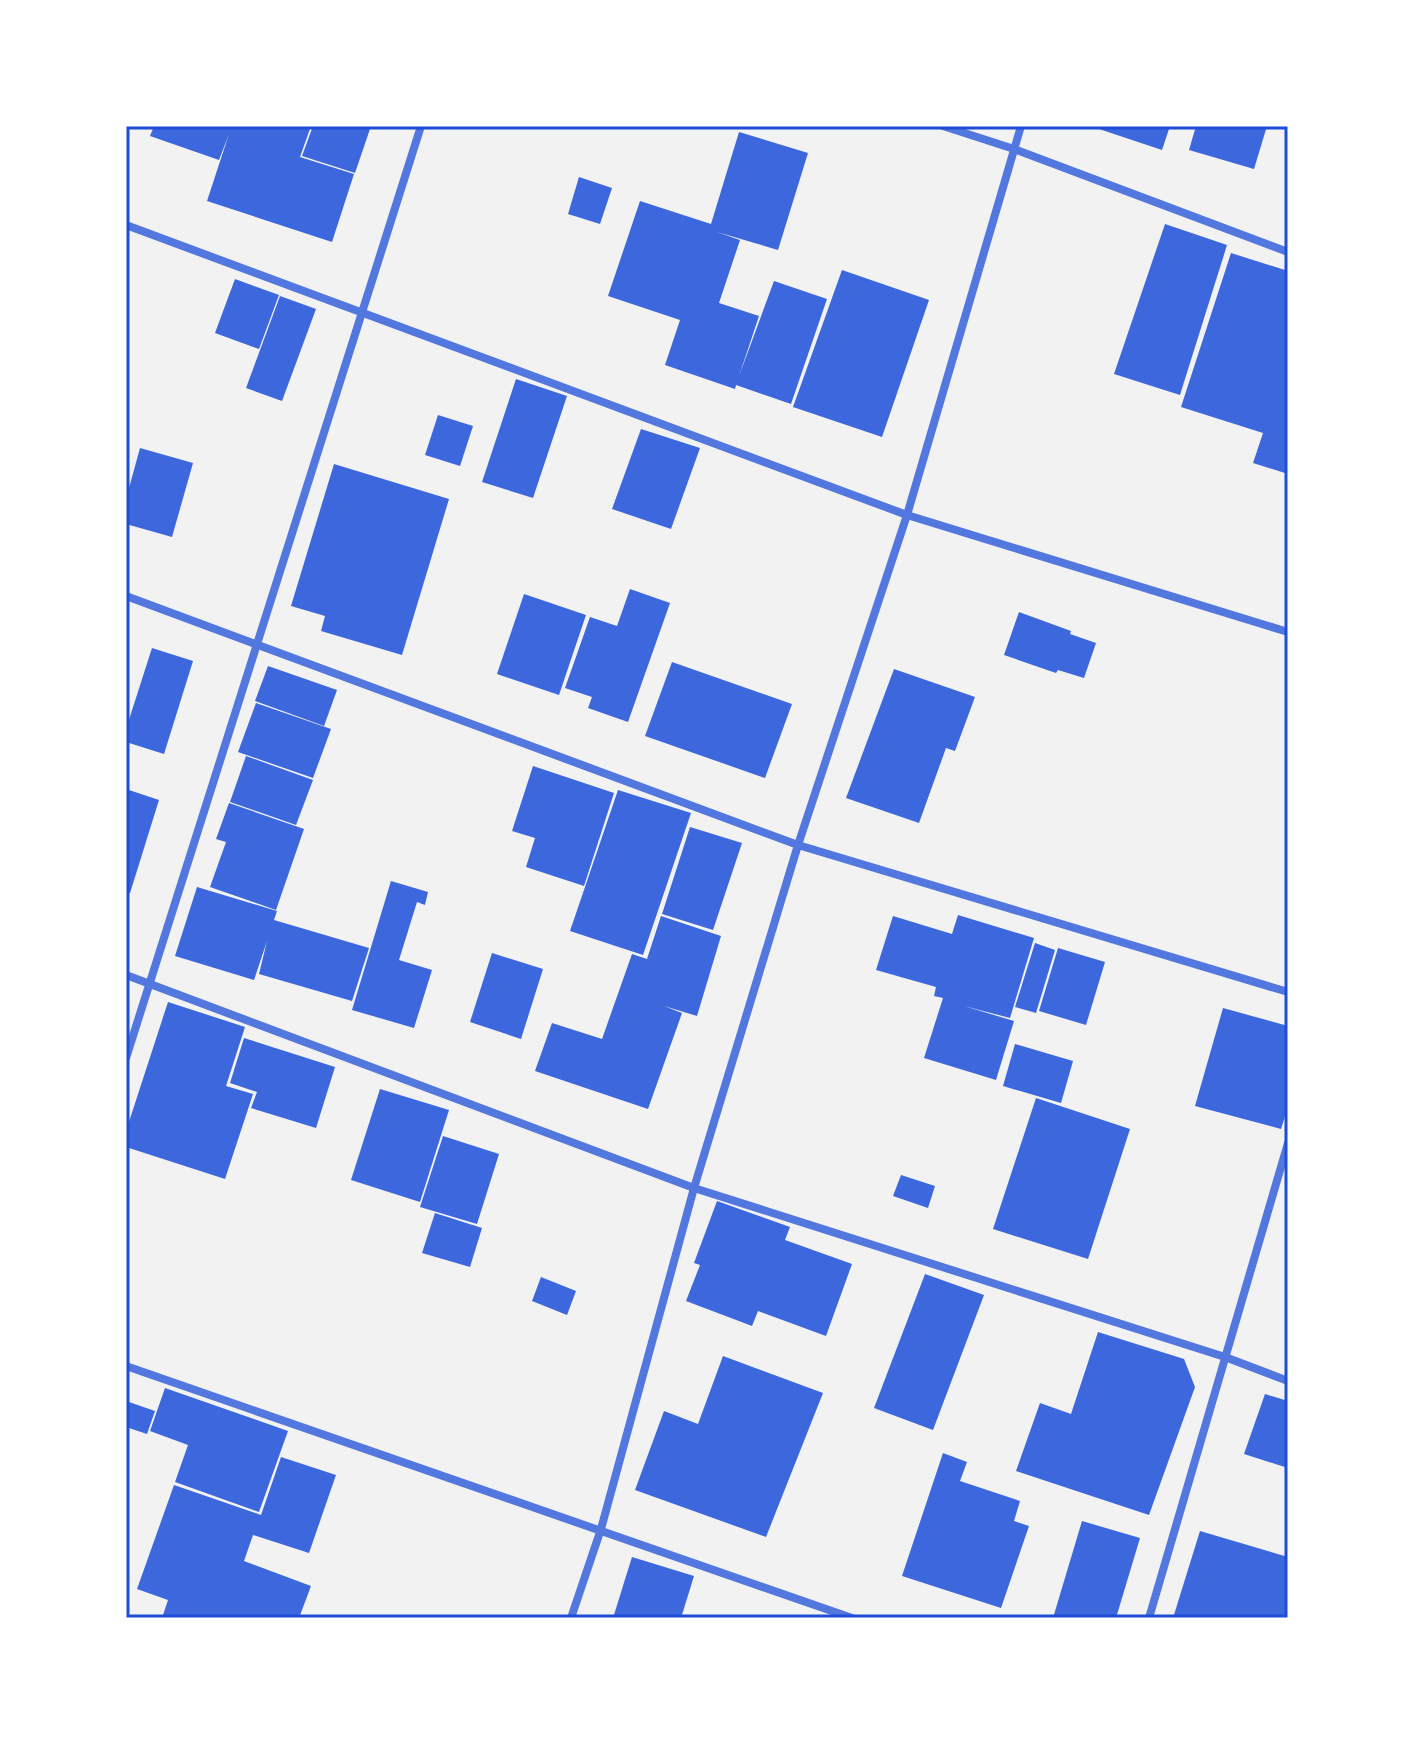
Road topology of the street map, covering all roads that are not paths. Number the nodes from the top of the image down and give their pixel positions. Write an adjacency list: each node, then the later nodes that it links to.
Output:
1 (421, 126): 7 (street)
2 (943, 126): 4 (street)
3 (1021, 126): 4 (street)
4 (1014, 149): 6 (street); 8 (street)
5 (126, 225): 7 (street)
6 (1288, 252)
7 (362, 312): 8 (street); 11 (street)
8 (907, 515): 10 (street); 12 (street)
9 (126, 596): 11 (street)
10 (1288, 632)
11 (258, 644): 12 (street); 14 (street)
12 (798, 845): 15 (street); 18 (street)
13 (126, 975): 14 (street)
14 (150, 983): 16 (street); 18 (street)
15 (1288, 992)
16 (126, 1058)
17 (1288, 1143): 19 (street)
18 (694, 1188): 19 (street); 22 (street)
19 (1225, 1357): 21 (street); 25 (street)
20 (126, 1366): 22 (street)
21 (1288, 1381)
22 (601, 1529): 23 (street); 24 (street)
23 (571, 1618)
24 (852, 1618)
25 (1149, 1618)

